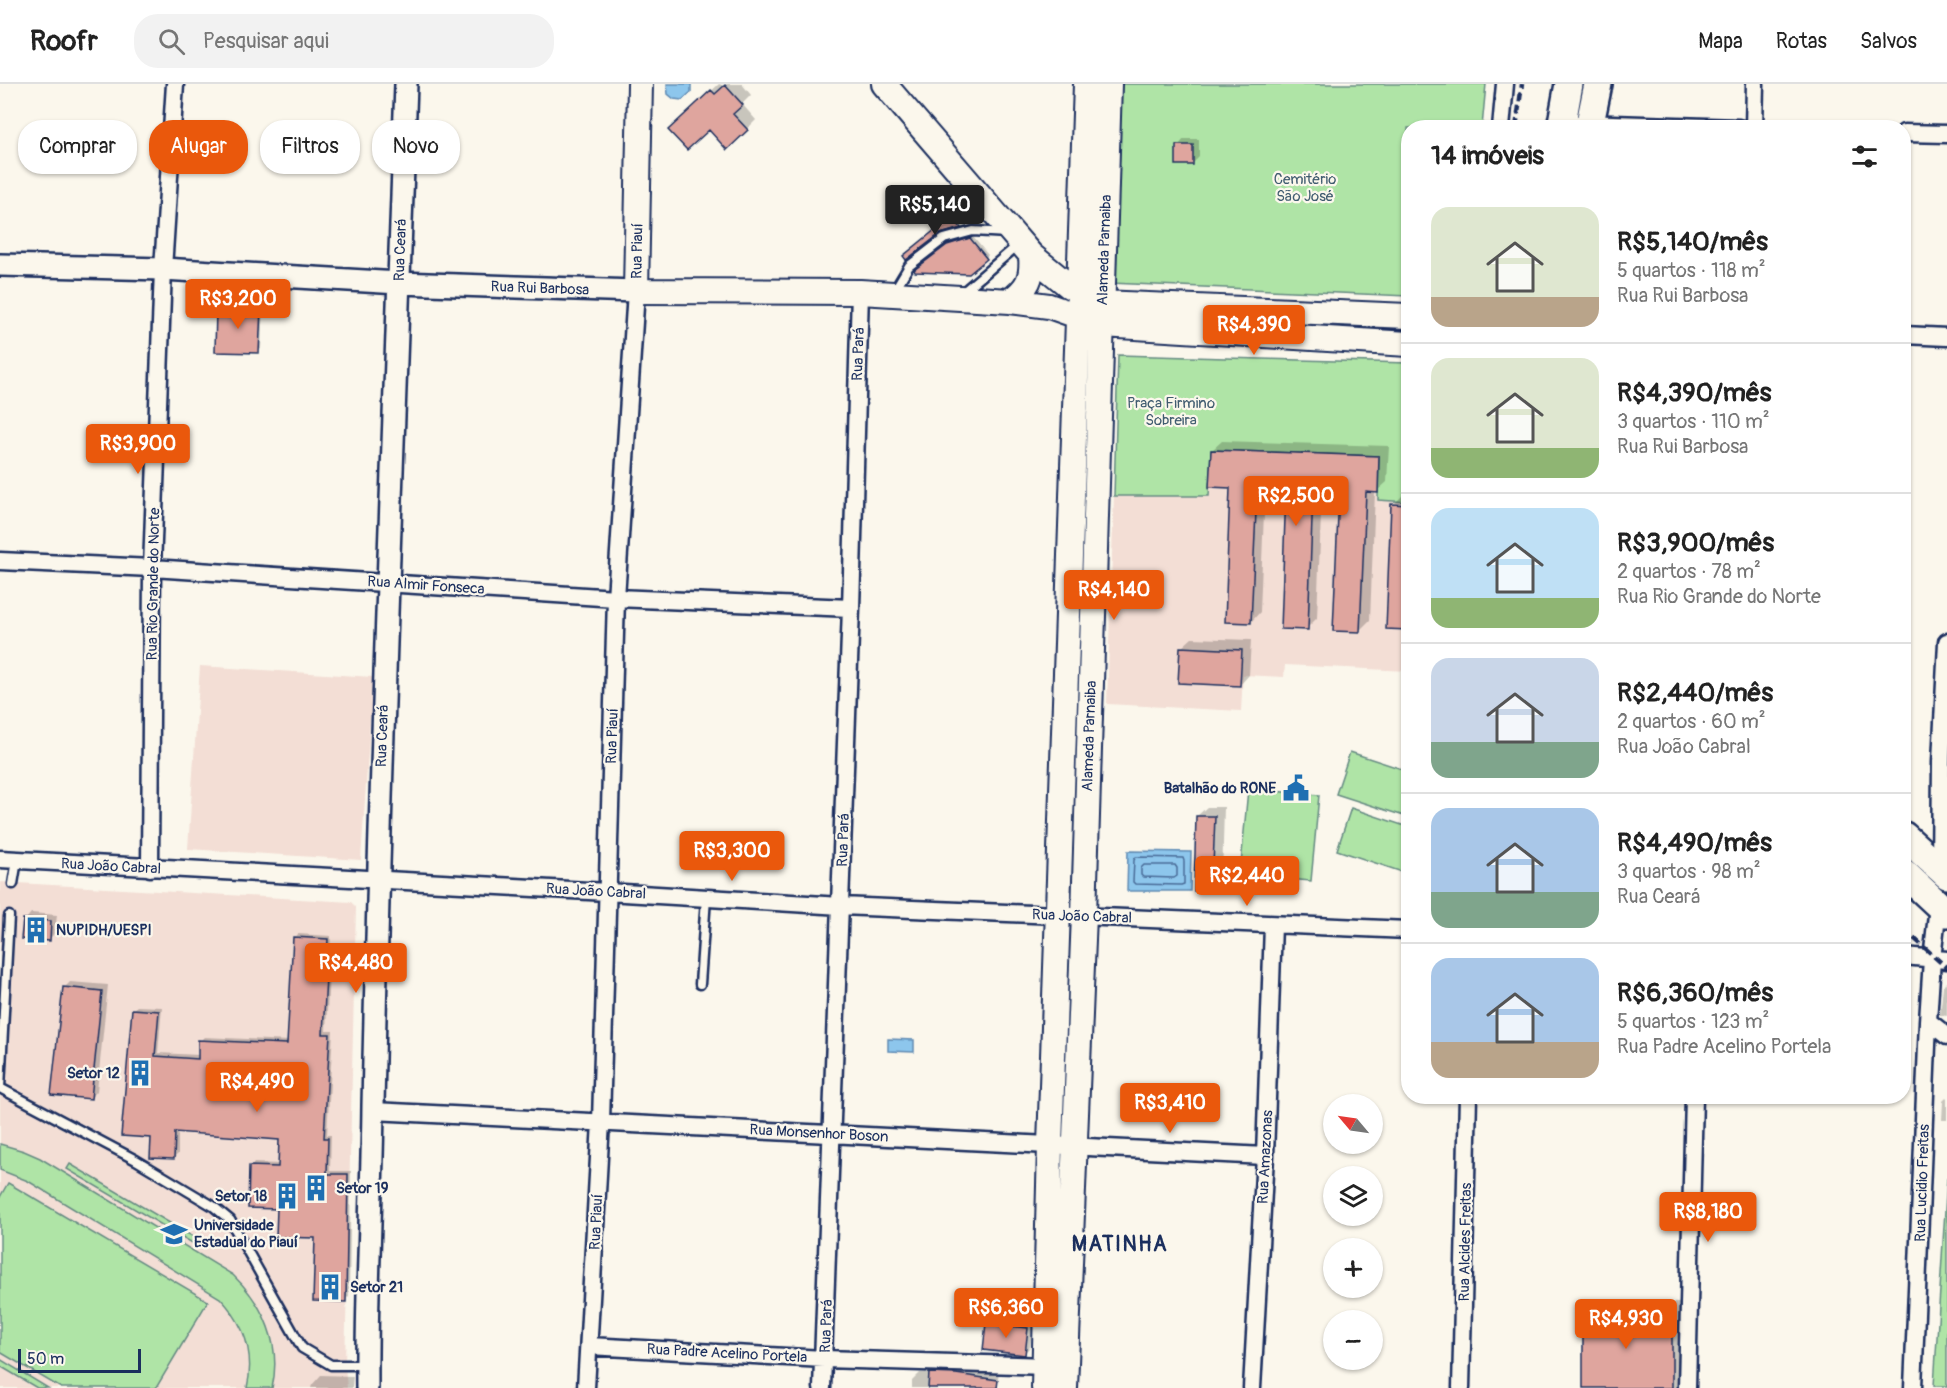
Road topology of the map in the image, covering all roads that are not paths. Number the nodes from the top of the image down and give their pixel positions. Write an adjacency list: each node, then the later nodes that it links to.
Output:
1 (175, 84): 19 (street, Rua Rio Grande do Norte)
2 (406, 84): 20 (street, Rua Ceará)
3 (640, 84): 21 (main road, Rua Piauí)
4 (884, 84): 17 (main road)
5 (1086, 84): 26 (main road, Alameda Parnaiba)
6 (1109, 84): 28 (main road, Alameda Parnaiba)
7 (1505, 84): 11 (street)
8 (1569, 84): 12 (main road)
9 (1598, 84): 13 (main road)
10 (1755, 84): 14 (street)
11 (1502, 120)
12 (1562, 120)
13 (1590, 120)
14 (1754, 120)
15 (1911, 133): 16 (street)
16 (1947, 134)
17 (1021, 244): 23 (lane); 24 (lane); 25 (main road); 26 (main road)
18 (0, 265): 19 (street, Rua Rui Barbosa)
19 (163, 269): 20 (street, Rua Rui Barbosa); 35 (street, Rua Rio Grande do Norte)
20 (399, 283): 21 (street, Rua Rui Barbosa); 36 (street, Rua Ceará)
21 (636, 291): 22 (main road, Rua Rui Barbosa); 37 (street, Rua Piauí)
22 (860, 292): 23 (main road, Rua Rui Barbosa); 38 (street, Rua Pará)
23 (892, 294): 24 (main road, Rua Rui Barbosa)
24 (957, 298): 25 (main road, Rua Rui Barbosa)
25 (1010, 301): 26 (main road, Rua Rui Barbosa)
26 (1079, 304): 28 (main road); 39 (main road, Alameda Parnaiba)
27 (1330, 313): 28 (main road); 29 (main road); 32 (main road)
28 (1102, 314): 32 (main road); 40 (main road, Alameda Parnaiba)
29 (1401, 316)
30 (1911, 335): 31 (street)
31 (1947, 337)
32 (1330, 340): 33 (main road)
33 (1401, 344)
34 (0, 561): 35 (street, Rua Almir Fonseca)
35 (152, 568): 36 (street, Rua Almir Fonseca); 45 (street, Rua Rio Grande do Norte)
36 (387, 582): 37 (street, Rua Almir Fonseca); 47 (street, Rua Ceará)
37 (616, 597): 38 (street, Rua Almir Fonseca); 50 (street, Rua Piauí)
38 (851, 608): 52 (street, Rua Pará)
39 (1069, 632): 40 (main road); 54 (main road, Alameda Parnaiba)
40 (1093, 632): 55 (main road, Alameda Parnaiba)
41 (1947, 642): 46 (street)
42 (1911, 842): 46 (main road)
43 (0, 859): 44 (street, Rua João Cabral)
44 (17, 860): 45 (street, Rua João Cabral); 49 (lane)
45 (150, 868): 47 (street, Rua João Cabral)
46 (1943, 872)
47 (378, 879): 50 (street, Rua João Cabral); 67 (street, Rua Ceará)
48 (1911, 879): 53 (main road)
49 (13, 884)
50 (607, 892): 51 (street, Rua João Cabral); 68 (street, Rua Piauí)
51 (706, 898): 52 (street, Rua João Cabral); 61 (lane)
52 (841, 906): 54 (street, Rua João Cabral); 69 (street, Rua Pará)
53 (1943, 909): 60 (street, Rua Lucidio Freitas)
54 (1058, 915): 55 (street, Rua João Cabral); 70 (main road, Alameda Parnaiba)
55 (1084, 915): 57 (street, Rua João Cabral); 70 (main road, Alameda Parnaiba)
56 (9, 916): 64 (lane)
57 (1273, 925): 58 (street, Rua João Cabral); 71 (street, Rua Amazonas)
58 (1401, 930)
59 (1911, 957): 60 (street)
60 (1940, 959): 62 (street, Rua Lucidio Freitas)
61 (700, 984)
62 (1928, 1021): 63 (street); 83 (street, Rua Lucidio Freitas)
63 (1947, 1036)
64 (0, 1088): 74 (lane)
65 (1468, 1104): 81 (street, Rua Alcides Freitas)
66 (1694, 1104): 82 (street)
67 (373, 1111): 68 (street, Rua Monsenhor Boson); 74 (street, Rua Ceará)
68 (601, 1122): 69 (street, Rua Monsenhor Boson); 72 (street, Rua Piauí)
69 (833, 1134): 70 (street, Rua Monsenhor Boson); 73 (street, Rua Pará)
70 (1062, 1146): 71 (street, Rua Monsenhor Boson); 75 (main road, Alameda Parnaiba); 79 (main road, Alameda Parnaiba)
71 (1265, 1156): 80 (street, Rua Amazonas)
72 (589, 1346): 73 (street, Rua Padre Acelino Portela); 77 (street, Rua Piauí)
73 (824, 1359): 75 (street, Rua Padre Acelino Portela); 78 (street, Rua Pará)
74 (367, 1365): 76 (street, Rua Ceará)
75 (1044, 1377)
76 (367, 1388)
77 (586, 1388)
78 (822, 1388)
79 (1065, 1388)
80 (1252, 1388)
81 (1461, 1388)
82 (1687, 1388)
83 (1913, 1388)

